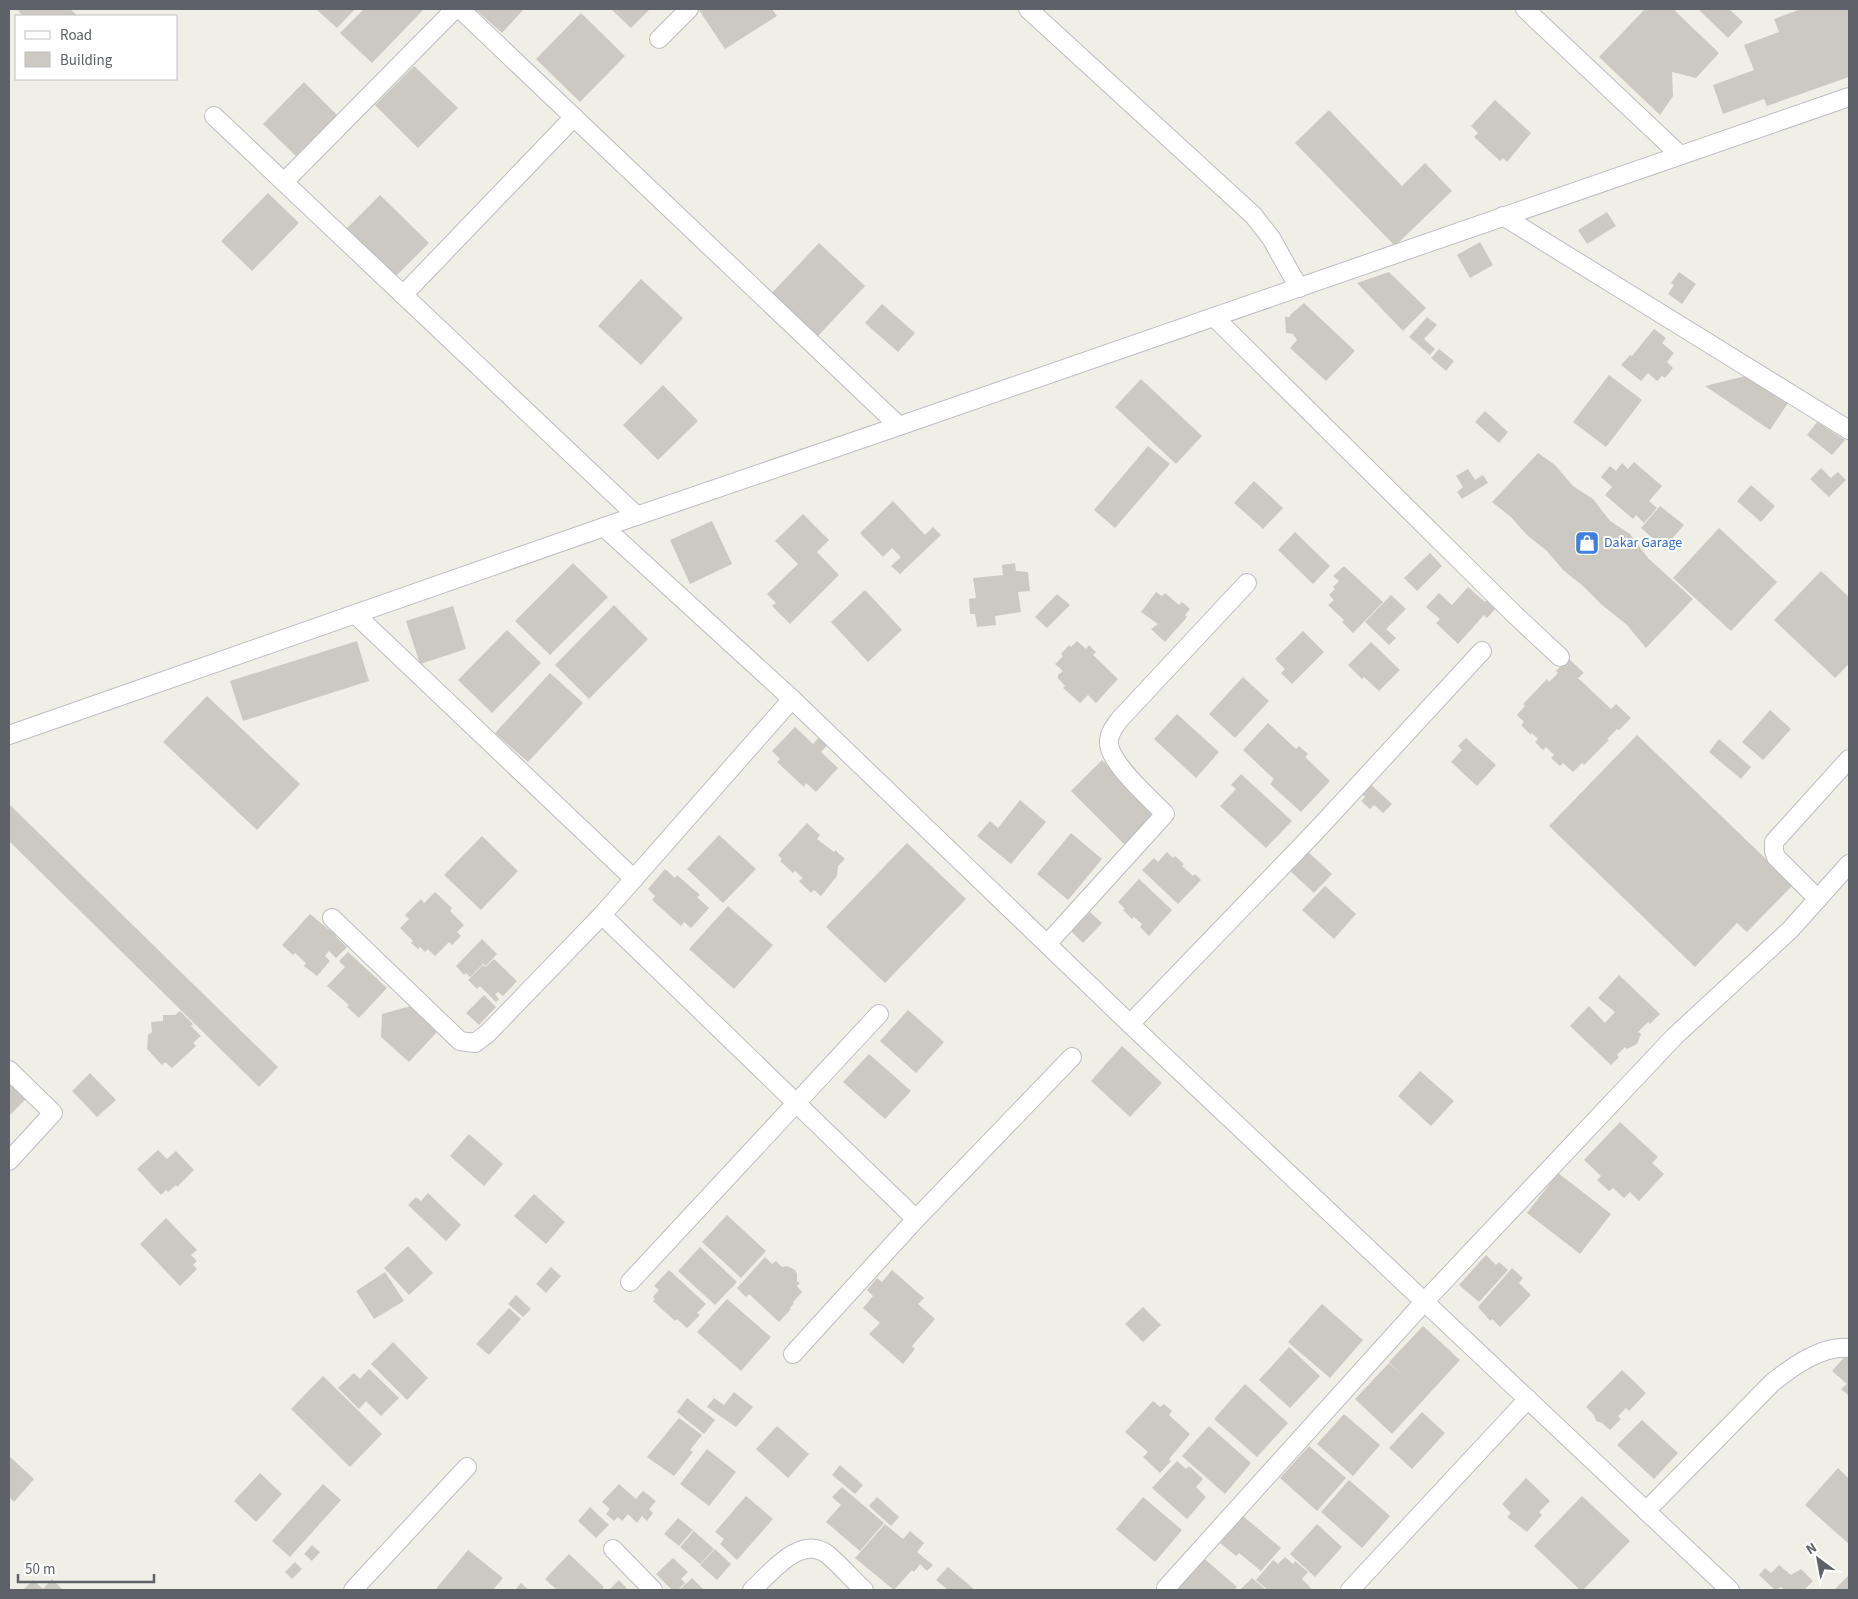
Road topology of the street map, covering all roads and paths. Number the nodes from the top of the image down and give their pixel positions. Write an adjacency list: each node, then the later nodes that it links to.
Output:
1 (456, 9): 11 (street)
2 (460, 9): 9 (street)
3 (689, 9): 6 (street)
4 (1028, 9): 13 (street)
5 (1525, 9): 10 (street)
6 (658, 39)
7 (1849, 97): 10 (street)
8 (214, 116): 11 (street)
9 (574, 117): 14 (street); 16 (street)
10 (1680, 155): 12 (street)
11 (284, 182): 14 (street)
12 (1503, 216): 13 (street); 17 (street)
13 (1299, 288): 15 (street)
14 (404, 295): 18 (street)
15 (1214, 317): 16 (street); 23 (street)
16 (899, 426): 18 (street)
17 (1849, 430)
18 (637, 516): 19 (street)
19 (604, 527): 21 (street); 24 (street)
20 (1248, 583): 32 (street)
21 (356, 615): 25 (street); 28 (street)
22 (1482, 651): 34 (street)
23 (1560, 657)
24 (792, 699): 28 (street); 32 (street)
25 (9, 735)
26 (1849, 759): 29 (street)
27 (1849, 864): 29 (street)
28 (634, 879): 30 (street)
29 (1818, 899): 41 (street)
30 (602, 915): 31 (street); 37 (street)
31 (332, 918)
32 (1048, 943): 34 (street)
33 (879, 1014): 37 (street)
34 (1130, 1024): 41 (street)
35 (1072, 1058): 39 (street)
36 (9, 1070): 38 (street)
37 (797, 1104): 39 (street); 40 (street)
38 (9, 1161)
39 (916, 1219): 43 (street)
40 (630, 1282)
41 (1425, 1301): 44 (street); 48 (street)
42 (1849, 1348): 46 (street)
43 (793, 1354)
44 (1528, 1399): 46 (street); 53 (street)
45 (467, 1467): 49 (street)
46 (1646, 1511): 54 (street)
47 (612, 1549): 50 (street)
48 (1166, 1588)
49 (353, 1590)
50 (653, 1590)
51 (752, 1590): 52 (street)
52 (864, 1590)
53 (1350, 1590)
54 (1730, 1590)

